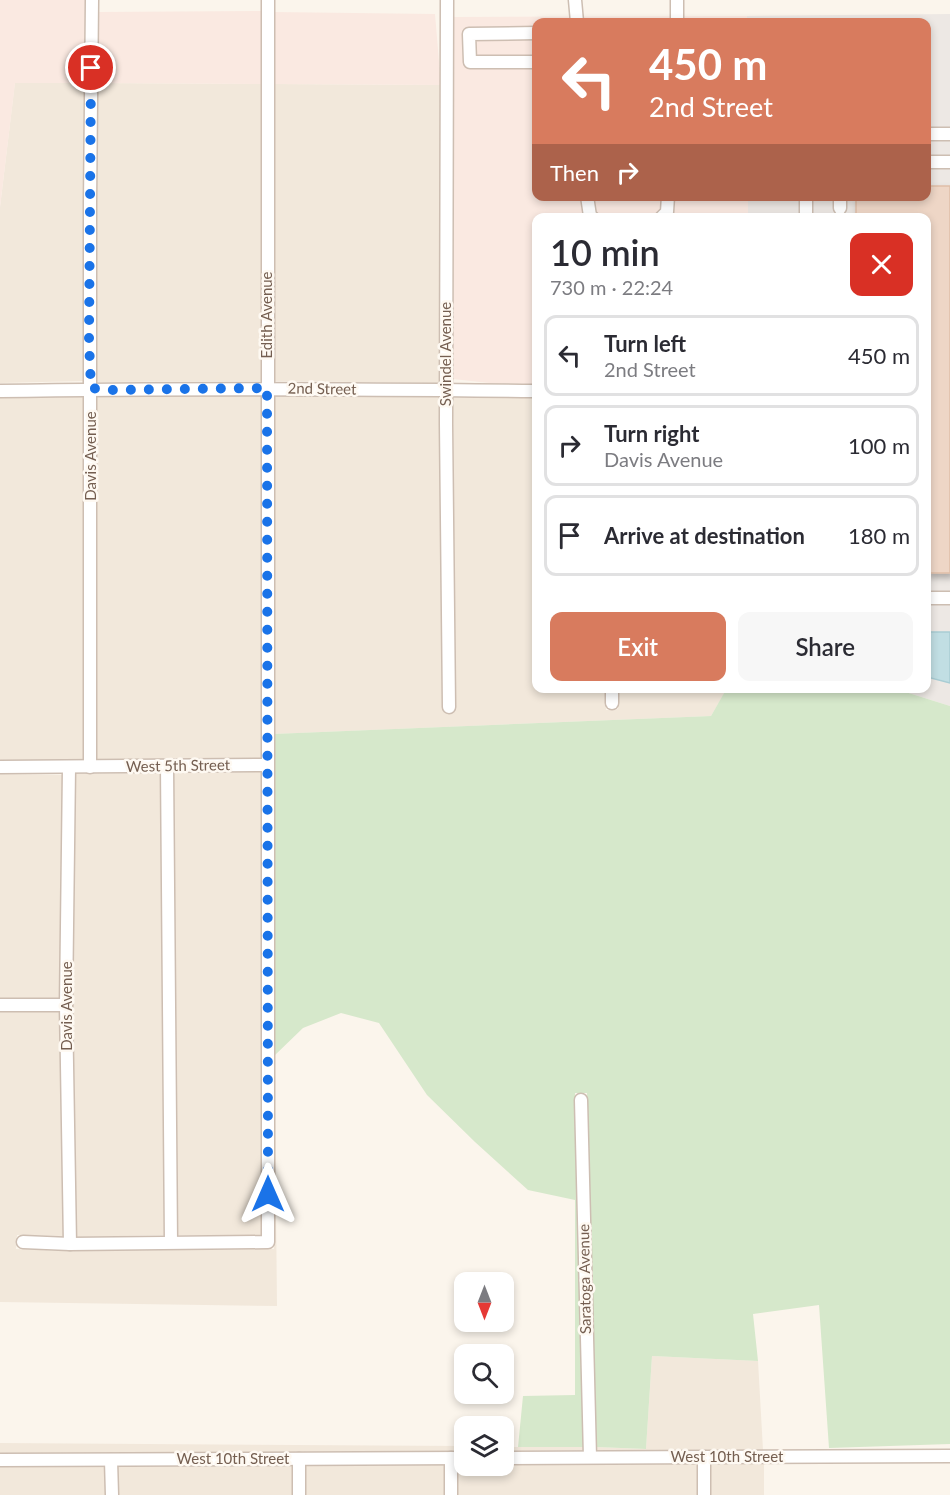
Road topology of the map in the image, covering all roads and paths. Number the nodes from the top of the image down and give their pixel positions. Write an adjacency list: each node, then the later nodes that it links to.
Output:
1 (92, 0): 14 (street, Davis Avenue)
2 (268, 0): 15 (street, Edith Avenue)
3 (447, 0): 16 (street, Swindel Avenue)
4 (576, 0): 6 (street)
5 (677, 0): 7 (street)
6 (577, 18)
7 (677, 18)
8 (532, 33): 9 (street)
9 (532, 62)
10 (931, 134): 11 (street)
11 (950, 134)
12 (931, 162): 13 (street)
13 (950, 162)
14 (91, 388): 15 (street, 2nd Street); 17 (street, 2nd Street); 27 (street, Davis Avenue)
15 (267, 388): 16 (street, 2nd Street); 24 (street, Edith Avenue)
16 (446, 390): 18 (street, 2nd Street); 23 (street, Swindel Avenue)
17 (0, 391)
18 (532, 391)
19 (931, 598): 20 (street)
20 (950, 598)
21 (612, 693): 22 (street)
22 (612, 703)
23 (449, 707)
24 (267, 765): 25 (street, West 5th Street); 33 (street, Edith Avenue)
25 (167, 766): 27 (street, West 5th Street); 33 (street)
26 (0, 767): 28 (street)
27 (90, 767): 28 (street, West 5th Street)
28 (69, 768): 30 (street, Davis Avenue)
29 (0, 1005): 30 (street)
30 (66, 1005): 34 (street, Davis Avenue)
31 (581, 1100): 36 (street, Saratoga Avenue)
32 (23, 1242): 34 (street)
33 (171, 1242): 34 (street)
34 (70, 1244)
35 (950, 1456): 37 (street, West 10th Street)
36 (590, 1457): 37 (street, West 10th Street); 39 (street, West 10th Street)
37 (704, 1457): 46 (street)
38 (451, 1458): 40 (street, West 10th Street); 45 (street)
39 (514, 1458)
40 (299, 1459): 42 (street, West 10th Street); 44 (street)
41 (0, 1460): 42 (street, West 10th Street)
42 (111, 1460): 43 (street)
43 (112, 1495)
44 (299, 1495)
45 (451, 1495)
46 (704, 1495)

